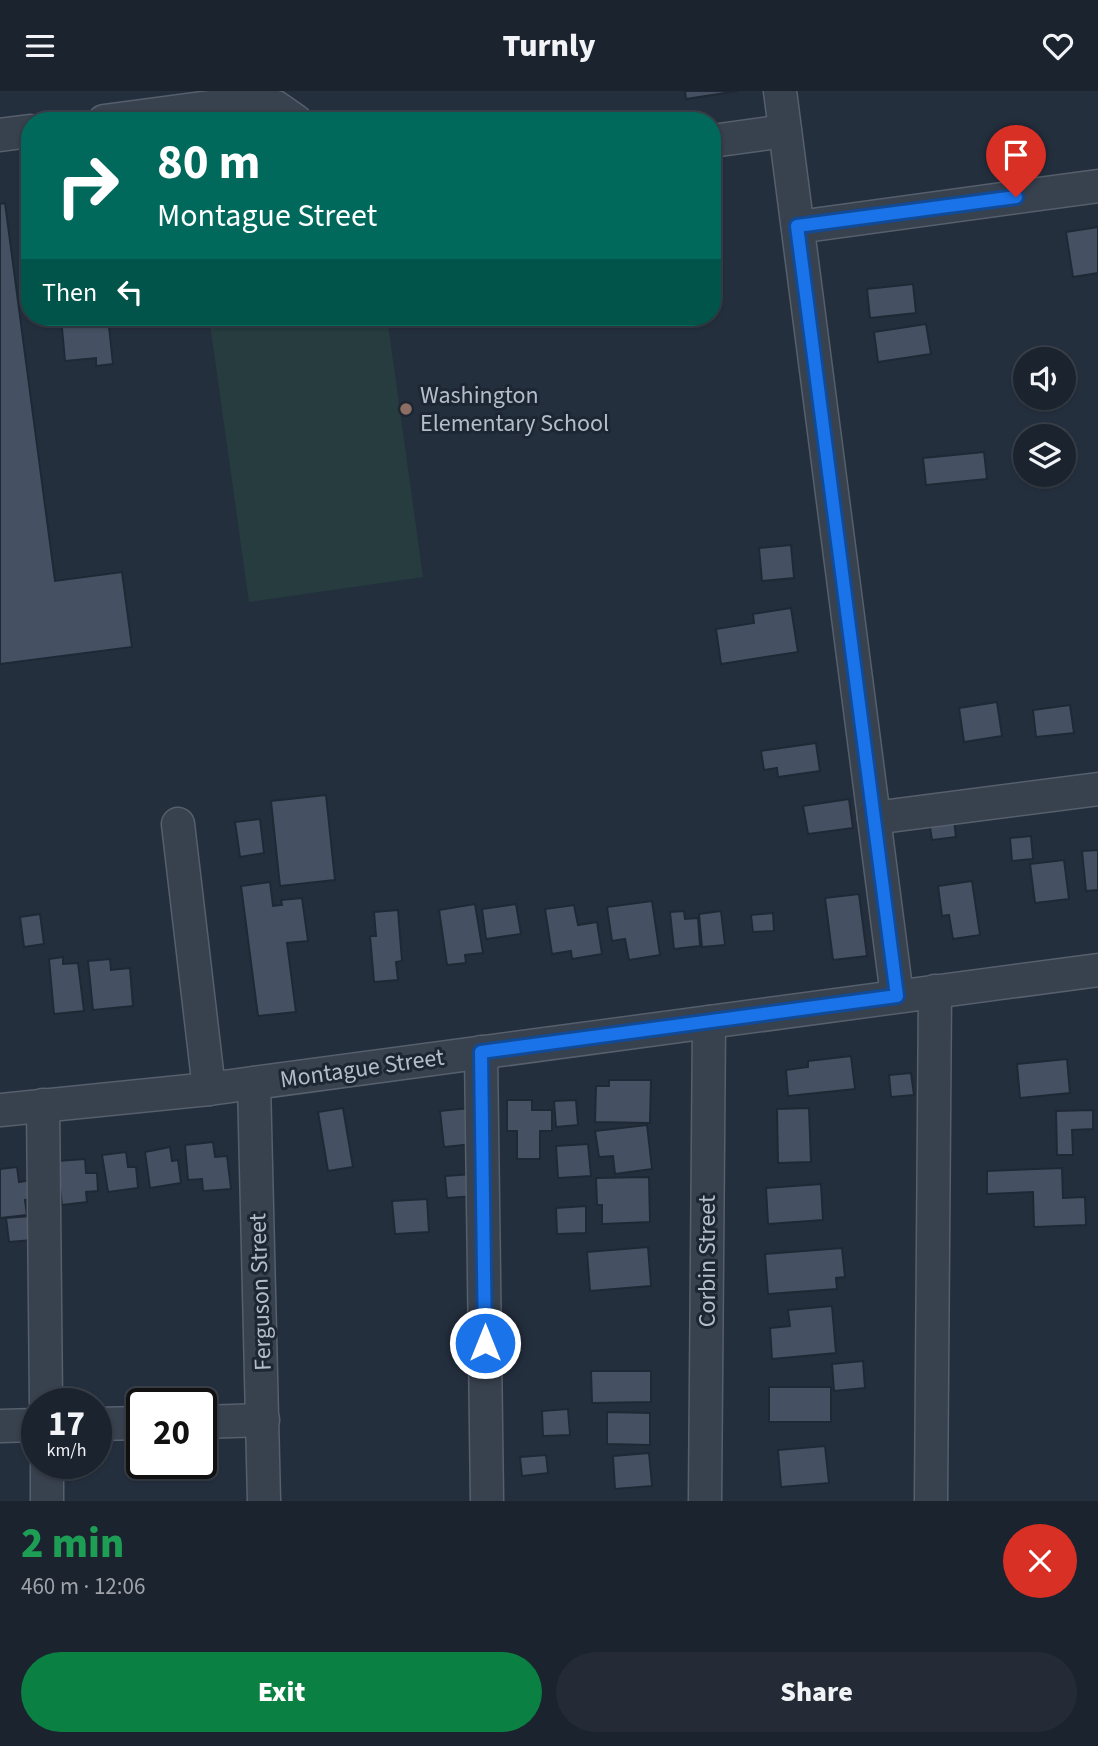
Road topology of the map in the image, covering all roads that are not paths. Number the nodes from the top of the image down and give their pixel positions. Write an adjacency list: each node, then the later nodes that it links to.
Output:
1 (780, 91): 4 (street)
2 (173, 112): 3 (street)
3 (283, 112)
4 (785, 131): 7 (street); 9 (street)
5 (21, 132): 6 (street)
6 (0, 135)
7 (721, 140)
8 (1098, 186): 9 (street)
9 (797, 226): 11 (street)
10 (1098, 789): 11 (street)
11 (874, 818): 15 (street)
12 (178, 824): 19 (street)
13 (1098, 969): 14 (street, Montague Street)
14 (935, 991): 15 (street, Montague Street); 32 (street)
15 (897, 996): 16 (street, Montague Street)
16 (709, 1022): 17 (street, Montague Street); 31 (street, Corbin Street)
17 (481, 1052): 18 (street, Montague Street); 30 (street)
18 (254, 1083): 19 (street, Montague Street); 23 (street, Ferguson Street)
19 (209, 1089): 20 (street, Montague Street)
20 (43, 1105): 21 (street, Montague Street); 22 (street)
21 (0, 1110)
22 (46, 1388)
23 (263, 1420): 24 (street); 29 (street, Ferguson Street)
24 (217, 1421)
25 (21, 1425): 26 (street)
26 (0, 1426)
27 (47, 1479): 28 (street)
28 (47, 1501)
29 (264, 1501)
30 (487, 1501)
31 (705, 1501)
32 (932, 1501)

